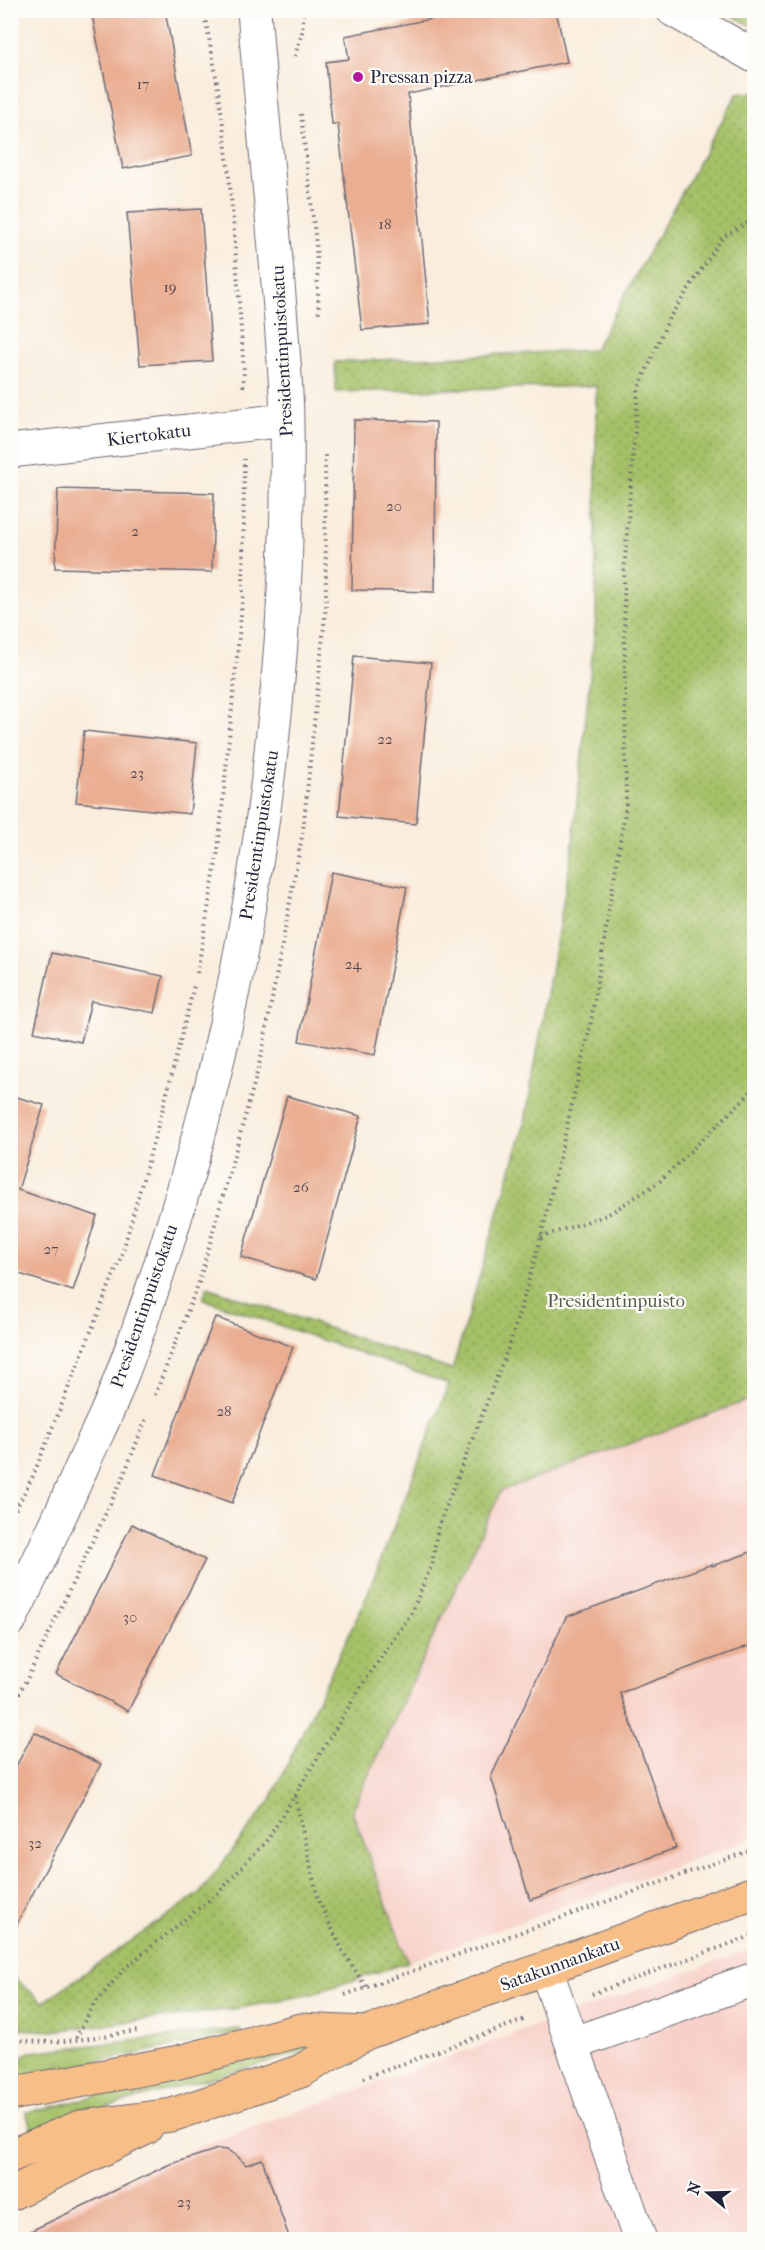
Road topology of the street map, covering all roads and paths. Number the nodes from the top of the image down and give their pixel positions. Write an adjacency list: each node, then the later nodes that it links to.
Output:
1 (203, 10): 7 (path)
2 (254, 10): 6 (street, Presidentinpuistokatu)
3 (673, 10): 4 (street)
4 (754, 56)
5 (754, 219): 10 (path)
6 (287, 420): 7 (street, Kiertokatu); 12 (street, Presidentinpuistokatu)
7 (242, 424): 8 (street, Kiertokatu); 11 (path)
8 (10, 451)
9 (754, 1086): 10 (path)
10 (541, 1237): 13 (path)
11 (10, 1520)
12 (10, 1620)
13 (295, 1796): 19 (path); 25 (path)
14 (754, 1849): 19 (path)
15 (754, 1893): 17 (main road, Satakunnankatu)
16 (754, 1935): 21 (path)
17 (546, 1969): 21 (street); 23 (main road, Satakunnankatu)
18 (754, 1979): 26 (street)
19 (366, 1987): 20 (path)
20 (341, 1996)
21 (559, 2007): 26 (street); 27 (path)
22 (144, 2030): 25 (path)
23 (366, 2032): 28 (main road, Satakunnankatu); 29 (main road, Satakunnankatu)
24 (10, 2038): 25 (path)
25 (76, 2038)
26 (572, 2044): 32 (street)
27 (356, 2081)
28 (10, 2094)
29 (172, 2115): 30 (main road, Satakunnankatu); 31 (main road)
30 (10, 2156)
31 (10, 2194)
32 (640, 2240)

